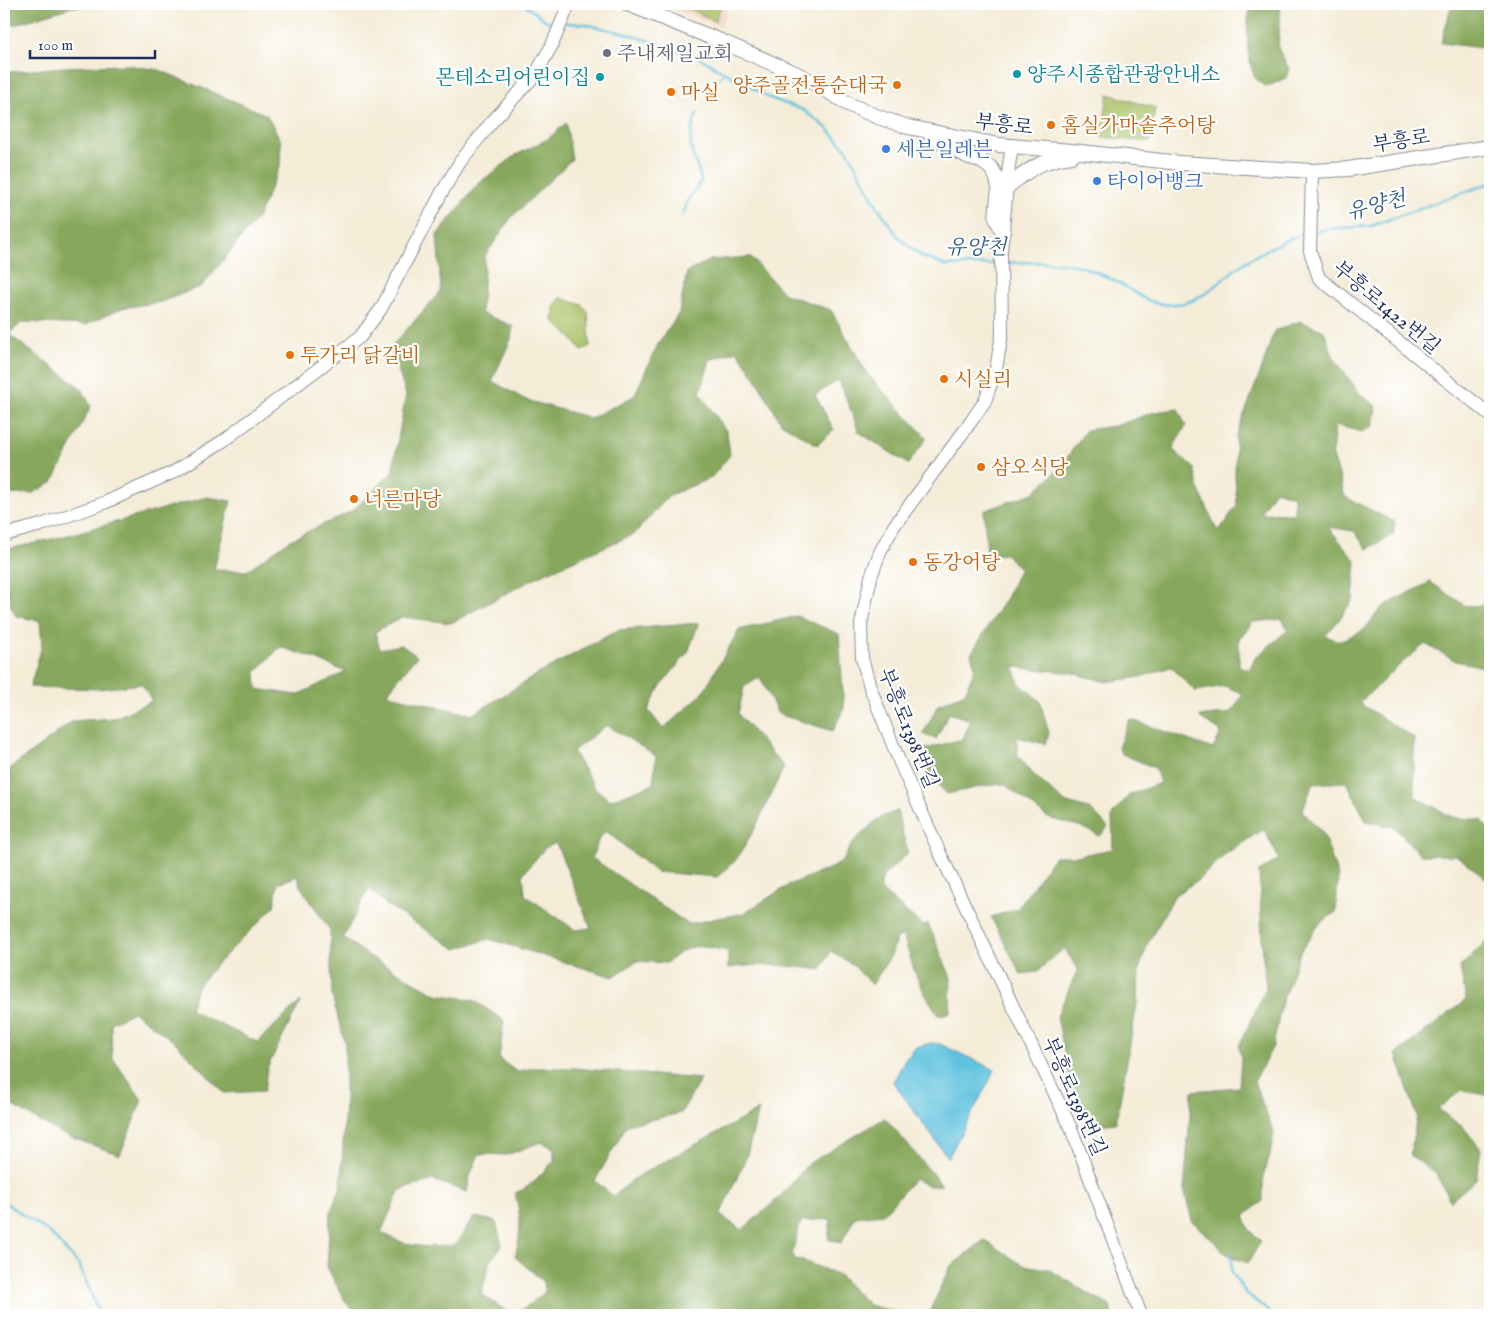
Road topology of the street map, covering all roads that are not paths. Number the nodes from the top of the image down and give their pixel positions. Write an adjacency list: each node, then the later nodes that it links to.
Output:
1 (628, 4): 3 (main road, 부흥로)
2 (568, 6): 11 (street)
3 (922, 130): 4 (main road, 부흥로); 9 (main road)
4 (1012, 146): 6 (main road, 부흥로); 8 (street, 부흥로1398번길)
5 (1490, 147): 7 (main road, 부흥로)
6 (1094, 154): 7 (main road, 부흥로); 8 (main road)
7 (1312, 171): 10 (street, 부흥로1422번길)
8 (1006, 188): 9 (street, 부흥로1398번길)
9 (1003, 232): 12 (street, 부흥로1398번길)
10 (1490, 415)
11 (4, 535)
12 (1141, 1315)

